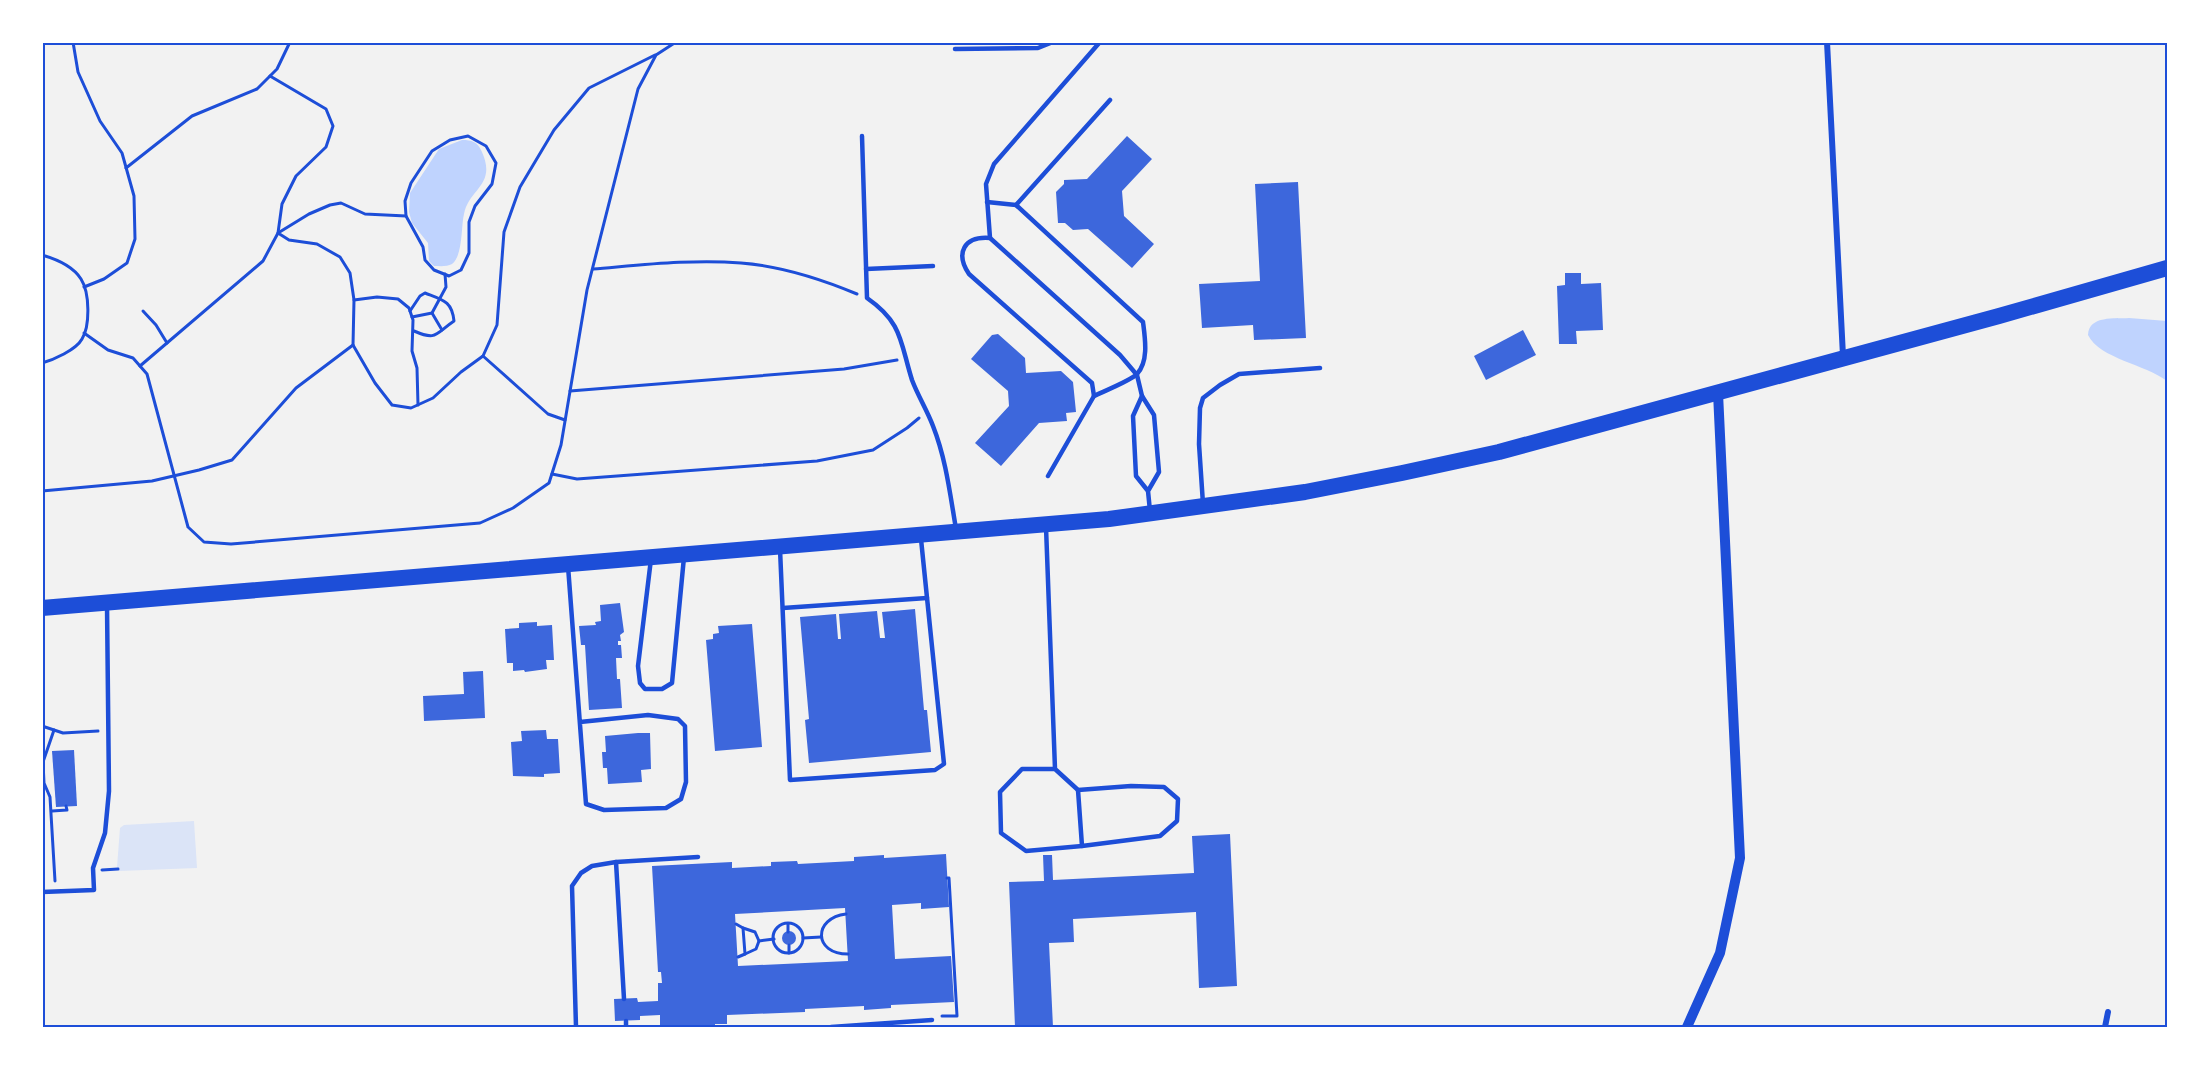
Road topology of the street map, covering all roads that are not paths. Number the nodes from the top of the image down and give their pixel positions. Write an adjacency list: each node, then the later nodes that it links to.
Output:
1 (1053, 42): 4 (lane)
2 (1100, 42): 7 (lane)
3 (1827, 42): 13 (street)
4 (955, 49)
5 (1110, 100): 8 (lane)
6 (862, 136): 12 (lane)
7 (987, 202): 8 (lane); 9 (lane)
8 (1016, 205): 15 (lane)
9 (990, 238): 15 (lane); 17 (lane)
10 (933, 266): 12 (lane)
11 (2167, 268): 13 (highway)
12 (866, 269): 24 (lane)
13 (1843, 358): 16 (highway)
14 (1320, 368): 21 (lane)
15 (1137, 375): 17 (lane); 18 (lane)
16 (1718, 393): 21 (highway); 46 (street)
17 (1094, 396): 19 (lane)
18 (1142, 396): 20 (lane); 20 (lane)
19 (1048, 476)
20 (1148, 491): 22 (lane)
21 (1203, 507): 22 (highway)
22 (1150, 514): 23 (highway)
23 (1046, 524): 24 (highway); 35 (lane)
24 (956, 532): 25 (highway)
25 (920, 535): 26 (highway); 30 (lane)
26 (780, 546): 27 (highway); 33 (lane)
27 (684, 554): 28 (highway); 28 (lane)
28 (651, 557): 29 (highway)
29 (568, 564): 31 (highway); 34 (lane)
30 (927, 598): 33 (lane); 33 (lane)
31 (107, 602): 32 (highway); 40 (lane)
32 (42, 608)
33 (783, 608)
34 (580, 722): 34 (lane)
35 (1055, 769): 36 (lane); 37 (lane)
36 (1078, 790): 37 (lane); 37 (lane)
37 (1082, 846)
38 (698, 857): 39 (lane)
39 (616, 862): 41 (lane); 44 (lane)
40 (42, 892)
41 (624, 999)
42 (2108, 1012): 47 (street)
43 (932, 1020): 45 (lane)
44 (576, 1027)
45 (831, 1027)
46 (1687, 1027)
47 (2105, 1027)

